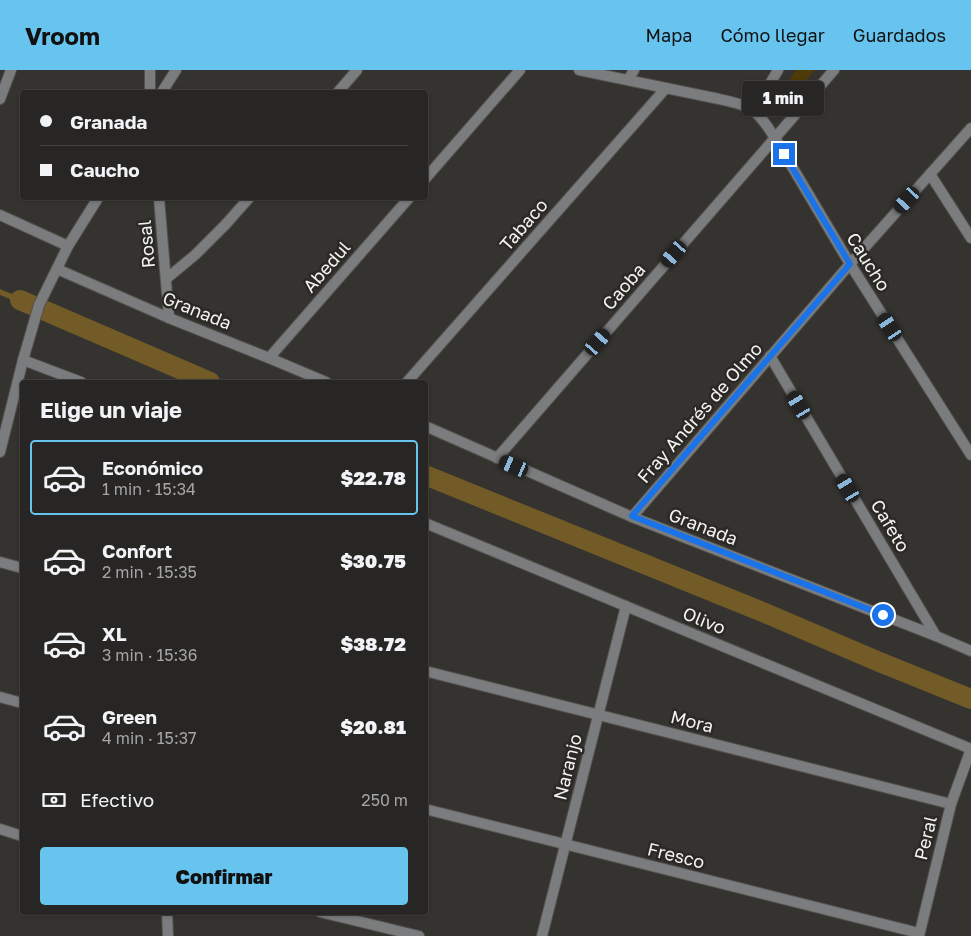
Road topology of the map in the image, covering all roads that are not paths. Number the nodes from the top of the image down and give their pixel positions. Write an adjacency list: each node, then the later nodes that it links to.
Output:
1 (11, 70): 15 (street)
2 (150, 70): 12 (street)
3 (176, 70): 13 (street)
4 (357, 70): 14 (street)
5 (520, 70): 20 (street)
6 (579, 70): 10 (street)
7 (634, 70): 10 (street)
8 (778, 70): 16 (street)
9 (834, 70): 18 (street, Caoba)
10 (628, 80): 11 (street)
11 (666, 88): 16 (street); 37 (street, Tabaco)
12 (150, 90)
13 (163, 90)
14 (340, 90)
15 (0, 99)
16 (754, 111): 18 (street, Caucho)
17 (971, 128): 19 (street, Fray Andrés de Olmo)
18 (775, 138): 28 (street, Caucho); 41 (street, Caoba)
19 (930, 174): 26 (street); 28 (street, Fray Andrés de Olmo)
20 (428, 176)
21 (97, 200): 27 (street)
22 (159, 200): 30 (street, Rosal)
23 (246, 200): 30 (street)
24 (407, 200): 33 (street, Abedul)
25 (0, 215): 27 (street)
26 (971, 238)
27 (68, 246): 29 (street)
28 (850, 264): 32 (street, Fray Andrés de Olmo); 40 (street, Caucho)
29 (57, 269): 31 (street, Granada); 34 (street)
30 (166, 278): 31 (street, Rosal)
31 (170, 318): 33 (street, Granada)
32 (770, 356): 42 (street, Fray Andrés de Olmo); 47 (street, Cafeto)
33 (270, 358): 36 (street, Granada)
34 (24, 360): 35 (street); 39 (street)
35 (76, 380)
36 (321, 380)
37 (409, 380)
38 (428, 427): 41 (street, Granada)
39 (0, 452)
40 (971, 454)
41 (497, 458): 42 (street, Granada)
42 (632, 516): 47 (street, Granada)
43 (428, 524): 46 (street, Olivo)
44 (0, 562): 45 (street)
45 (20, 567)
46 (626, 606): 52 (street, Naranjo); 53 (street, Olivo)
47 (936, 636): 48 (street, Granada)
48 (971, 652)
49 (428, 672): 52 (street, Mora)
50 (0, 697): 51 (street)
51 (20, 702)
52 (598, 715): 54 (street, Mora); 58 (street, Naranjo)
53 (971, 749): 54 (street, Peral)
54 (951, 804): 61 (street, Peral)
55 (428, 811): 58 (street, Fresco)
56 (0, 830): 57 (street)
57 (20, 835)
58 (565, 845): 61 (street, Fresco); 64 (street, Naranjo)
59 (168, 915): 62 (street)
60 (332, 915): 63 (street)
61 (919, 935)
62 (168, 936)
63 (419, 936)
64 (542, 936)

